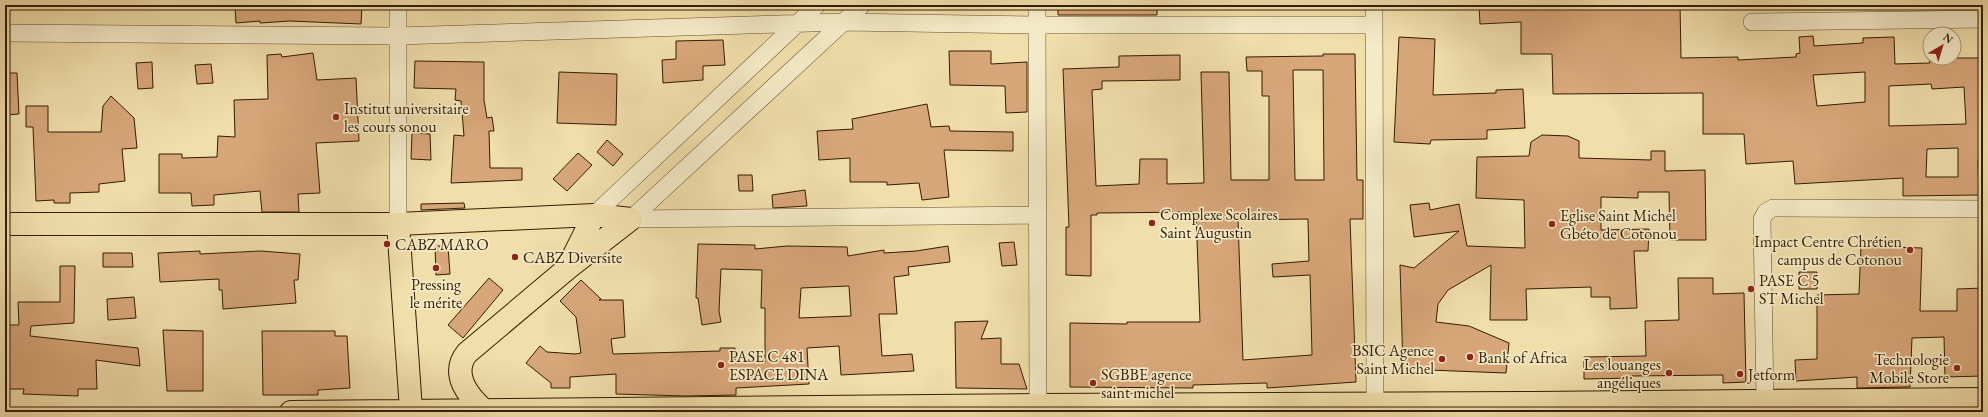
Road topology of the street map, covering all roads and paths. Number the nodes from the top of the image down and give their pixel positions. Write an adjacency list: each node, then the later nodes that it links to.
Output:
1 (398, 5): 13 (street)
2 (816, 5): 9 (street)
3 (862, 5): 7 (street)
4 (1037, 5): 10 (street)
5 (1374, 5): 11 (street)
6 (1983, 19): 8 (street)
7 (843, 22): 9 (street); 10 (street); 17 (street)
8 (1752, 22)
9 (796, 24): 13 (street); 15 (street)
10 (1036, 25): 11 (street); 16 (street)
11 (1374, 25): 23 (street)
12 (5, 32): 13 (street)
13 (398, 36): 19 (street)
14 (1983, 209): 22 (street)
15 (594, 215): 17 (main road); 19 (main road); 20 (main road)
16 (1038, 215): 17 (street); 24 (street)
17 (631, 219): 20 (main road)
18 (5, 224): 19 (main road)
19 (398, 224): 25 (main road)
20 (568, 268): 26 (main road)
21 (1983, 399): 22 (main road)
22 (1765, 401): 23 (main road)
23 (1375, 403): 24 (main road)
24 (1038, 404): 26 (main road)
25 (412, 411): 26 (main road); 27 (main road)
26 (485, 411)
27 (291, 412)

